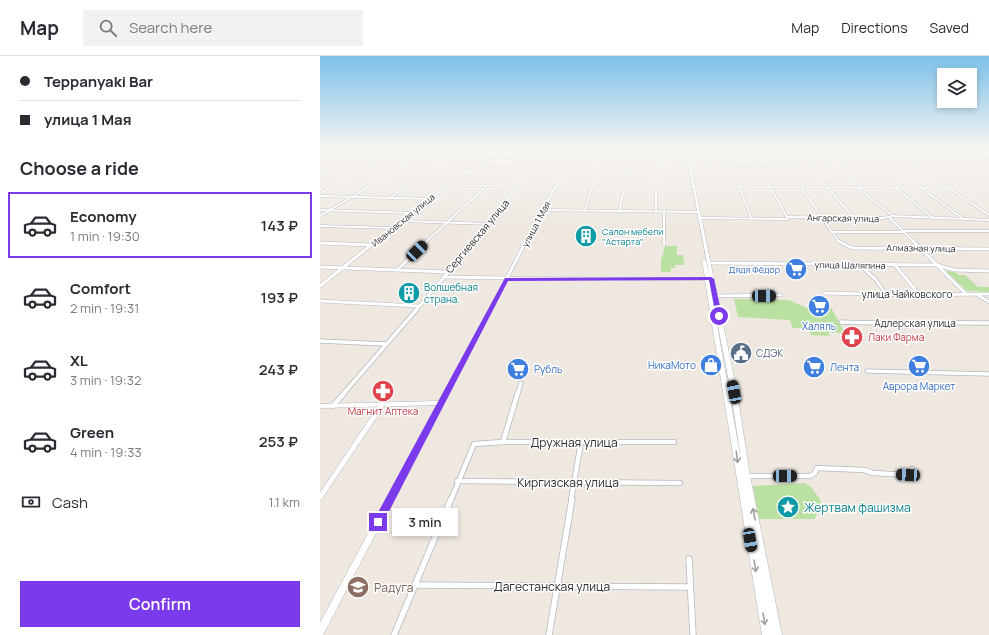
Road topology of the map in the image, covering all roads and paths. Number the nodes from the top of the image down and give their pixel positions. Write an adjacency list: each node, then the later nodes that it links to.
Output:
1 (353, 175): 31 (street)
2 (388, 175): 33 (street)
3 (425, 175): 34 (street)
4 (460, 175): 18 (street, Ивановская улица)
5 (524, 175): 20 (street, Сергиевская улица)
6 (562, 175): 37 (street, улица 1 Мая)
7 (597, 175): 39 (street)
8 (627, 175): 40 (street)
9 (657, 175): 41 (street)
10 (690, 175): 21 (main road)
11 (734, 175): 22 (street)
12 (762, 175): 23 (street)
13 (792, 175): 16 (street)
14 (849, 175): 16 (street)
15 (930, 175): 17 (street)
16 (853, 179): 17 (street); 27 (street)
17 (935, 179): 30 (street)
18 (448, 185): 19 (street); 35 (street, Ивановская улица)
19 (486, 186): 20 (street); 58 (street)
20 (516, 186): 59 (street, Сергиевская улица)
21 (692, 187): 22 (street); 43 (main road)
22 (739, 188): 23 (street); 48 (street)
23 (770, 188): 24 (street); 49 (street)
24 (801, 188): 25 (street); 52 (street)
25 (828, 188): 26 (street); 53 (street)
26 (858, 188): 27 (street); 47 (street)
27 (863, 188): 28 (street)
28 (896, 188): 29 (street); 50 (street)
29 (922, 188): 30 (street); 55 (street)
30 (949, 188): 45 (street)
31 (320, 193)
32 (320, 196): 33 (street)
33 (352, 197): 34 (street); 38 (street)
34 (390, 198): 35 (street)
35 (430, 199): 44 (street, Ивановская улица)
36 (320, 210): 38 (street)
37 (543, 210): 39 (street); 80 (street, улица 1 Мая)
38 (330, 211): 44 (street); 46 (street)
39 (584, 211): 40 (street)
40 (619, 212): 41 (street)
41 (656, 212): 42 (street)
42 (664, 212): 43 (street); 66 (street)
43 (697, 212): 51 (main road); 81 (main road)
44 (413, 213): 57 (street, Ивановская улица)
45 (989, 215)
46 (320, 216)
47 (893, 216): 50 (street, Ангарская улица); 54 (street, Ангарская улица)
48 (751, 217)
49 (787, 217): 51 (street, Ангарская улица); 52 (street, Ангарская улица)
50 (932, 217): 55 (street, Ангарская улица)
51 (699, 218): 81 (main road)
52 (822, 218): 53 (street, Ангарская улица); 63 (street)
53 (854, 218): 54 (street, Ангарская улица)
54 (890, 218): 64 (street)
55 (963, 218): 56 (street, Ангарская улица)
56 (989, 220)
57 (403, 221): 58 (street); 61 (street, Ивановская улица)
58 (447, 222): 59 (street); 76 (street)
59 (490, 224): 78 (street, Сергиевская улица)
60 (320, 226): 61 (street)
61 (394, 228): 67 (street, Ивановская улица)
62 (989, 231): 64 (street)
63 (831, 232): 64 (street); 68 (street, Алмазная улица)
64 (904, 232): 68 (street)
65 (320, 244): 67 (street)
66 (664, 244)
67 (372, 245): 75 (street, Ивановская улица)
68 (921, 248): 69 (street, Алмазная улица); 73 (street)
69 (989, 249)
70 (711, 263): 71 (street, улица Шаляпина)
71 (862, 265): 72 (street, улица Шаляпина); 85 (street)
72 (895, 265): 73 (street, улица Шаляпина); 84 (street)
73 (937, 265): 77 (street, улица Шаляпина); 86 (street)
74 (320, 267): 75 (street)
75 (344, 268): 76 (street); 82 (street, Ивановская улица)
76 (397, 270): 78 (street)
77 (989, 270)
78 (447, 272): 79 (street, Сергиевская улица)
79 (443, 277): 80 (street); 93 (street, Сергиевская улица)
80 (507, 279): 81 (main road); 101 (main road)
81 (709, 279): 89 (main road); 109 (main road, one-way to 109)
82 (320, 286)
83 (824, 293): 85 (street, улица Чайковского)
84 (918, 293)
85 (886, 294): 86 (street, улица Чайковского)
86 (967, 294): 87 (street, улица Чайковского)
87 (977, 294): 88 (street, улица Чайковского); 92 (street)
88 (989, 294)
89 (715, 296): 90 (street); 109 (main road)
90 (781, 296)
91 (320, 301): 93 (street)
92 (989, 302)
93 (418, 306): 97 (street, Сергиевская улица)
94 (841, 322): 95 (street, Адлерская улица)
95 (989, 323)
96 (320, 341): 97 (street)
97 (385, 344): 104 (street, Сергиевская улица)
98 (867, 371): 99 (street)
99 (989, 374)
100 (521, 383): 105 (street)
101 (441, 403): 102 (main road); 118 (main road)
102 (382, 405): 104 (main road); 113 (street)
103 (320, 406): 104 (main road)
104 (332, 406)
105 (503, 442): 106 (street, Дружная улица); 110 (street, Дружная улица)
106 (581, 442): 107 (street, Дружная улица); 111 (street)
107 (674, 442)
108 (912, 469): 109 (street)
109 (744, 476): 122 (main road, one-way to 122); 123 (main road, one-way to 109)
110 (457, 481): 111 (street, Киргизская улица); 115 (street)
111 (574, 482): 112 (street, Киргизская улица); 116 (street)
112 (680, 483)
113 (320, 497)
114 (689, 559): 117 (street)
115 (415, 585): 116 (street, Дагестанская улица); 119 (street)
116 (558, 586): 117 (street, Дагестанская улица); 120 (street)
117 (690, 587): 121 (street)
118 (320, 632)
119 (394, 635)
120 (549, 635)
121 (694, 635)
122 (767, 635)
123 (777, 635)

